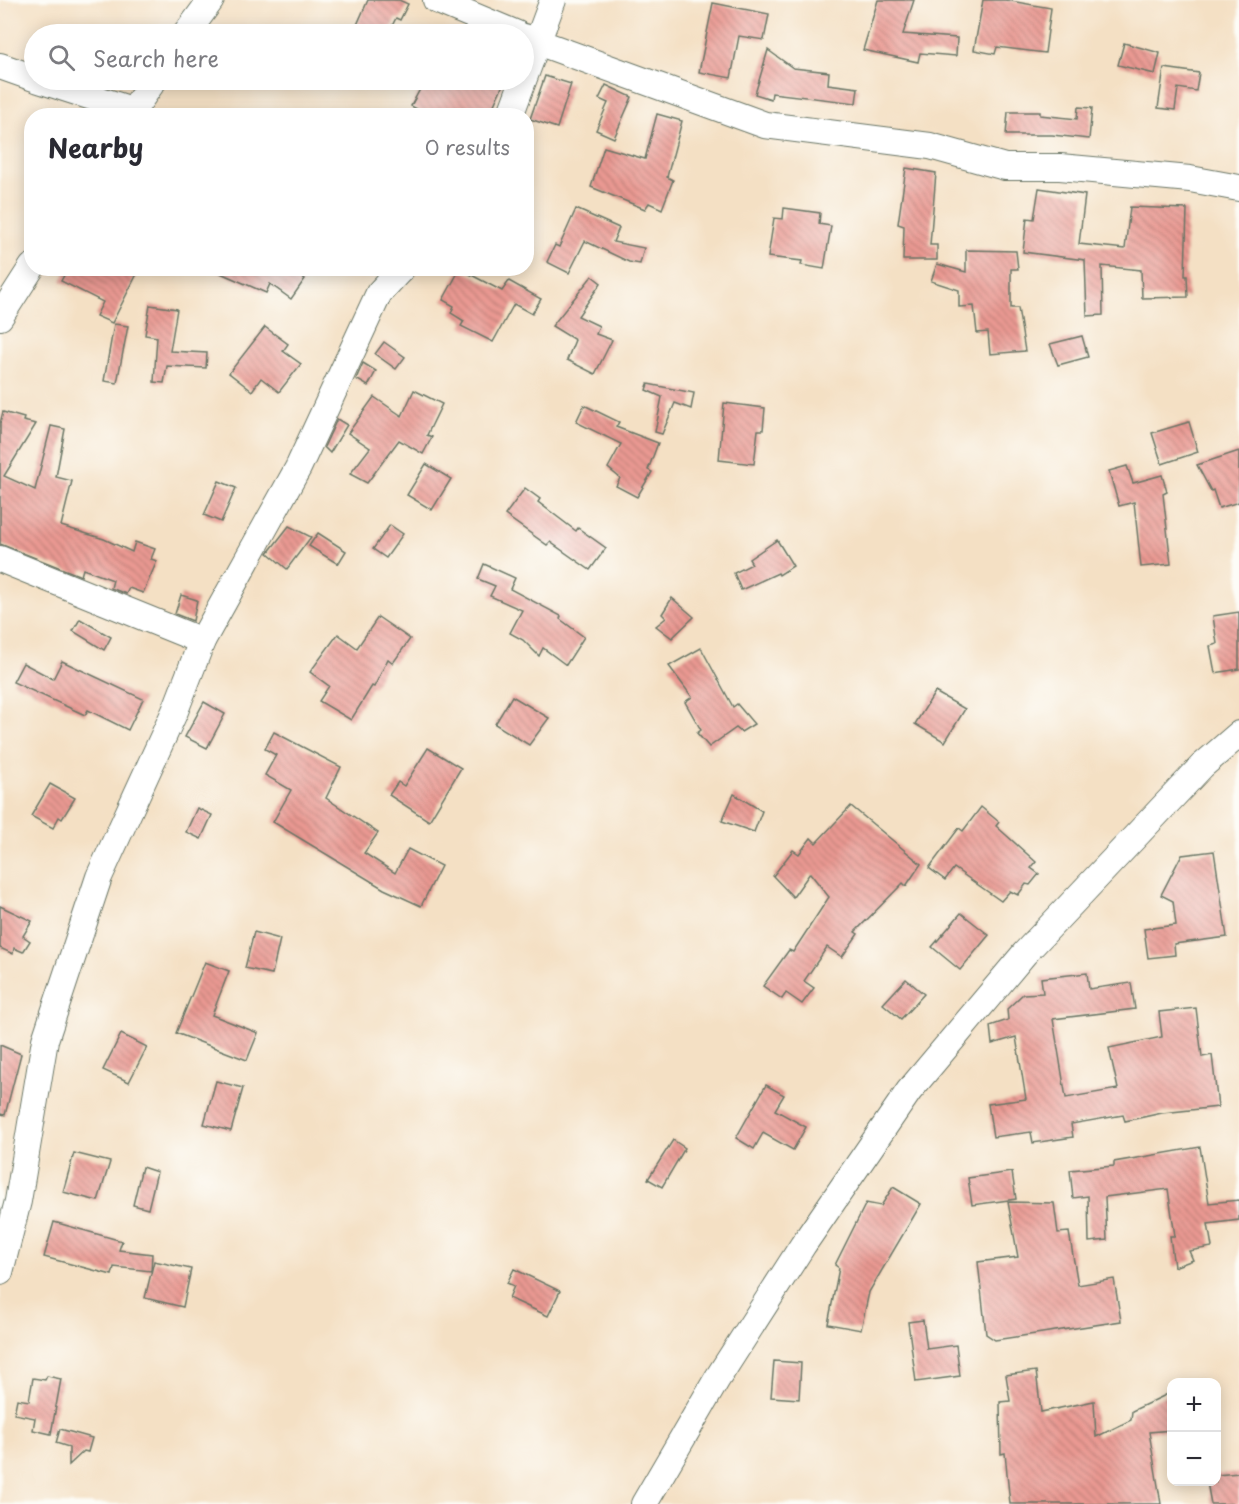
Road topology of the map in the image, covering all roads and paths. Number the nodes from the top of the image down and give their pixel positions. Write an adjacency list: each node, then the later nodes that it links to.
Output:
1 (211, 0): 4 (street)
2 (436, 0): 5 (street)
3 (553, 0): 6 (street)
4 (193, 24)
5 (493, 24)
6 (534, 27)
7 (534, 41): 16 (street)
8 (0, 66): 9 (street)
9 (24, 74)
10 (67, 90): 13 (street)
11 (147, 90): 14 (street)
12 (515, 90): 15 (street)
13 (116, 108)
14 (134, 108)
15 (512, 108)
16 (1239, 188)
17 (26, 276): 19 (street)
18 (395, 276): 21 (street)
19 (0, 316)
20 (0, 559): 21 (street)
21 (202, 641): 23 (street)
22 (1239, 734): 24 (street)
23 (0, 1272)
24 (644, 1504)

